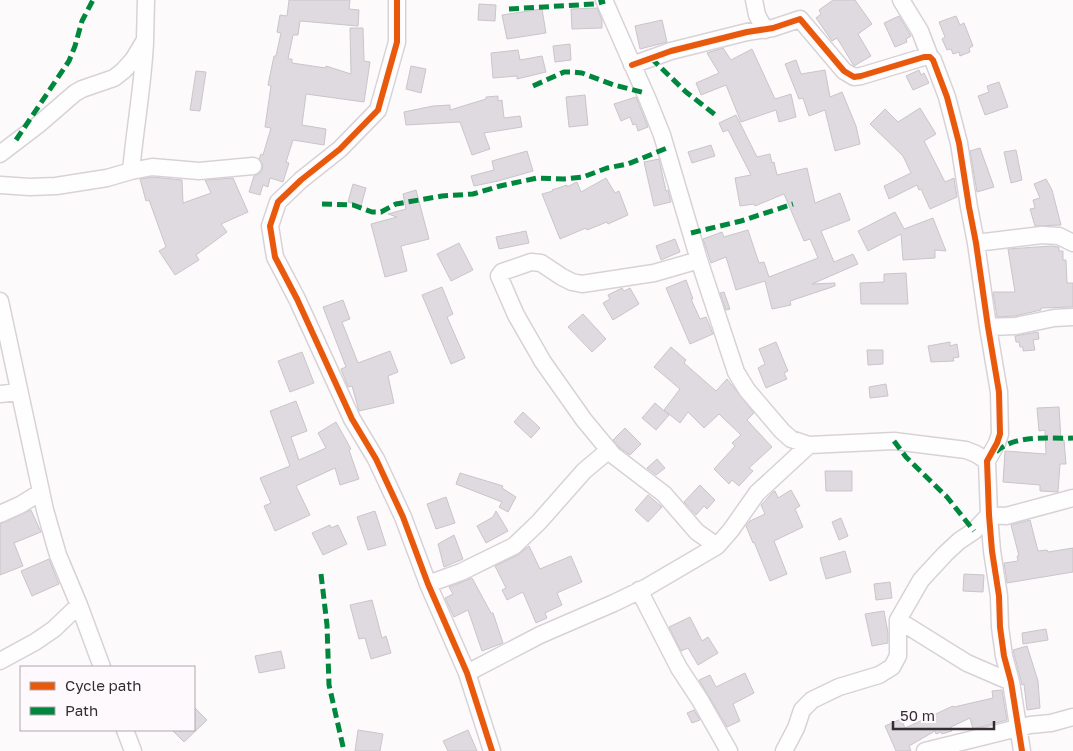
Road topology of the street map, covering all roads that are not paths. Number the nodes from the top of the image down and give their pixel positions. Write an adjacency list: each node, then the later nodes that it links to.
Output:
1 (146, 0): 7 (street)
2 (397, 0): 30 (street)
3 (604, 0): 9 (street)
4 (754, 0): 6 (street)
5 (901, 0): 8 (street)
6 (764, 30): 8 (street); 9 (street)
7 (145, 40): 10 (street); 12 (street)
8 (930, 56): 15 (street)
9 (632, 64): 16 (street)
10 (0, 154)
11 (253, 166): 12 (street)
12 (131, 171): 13 (street)
13 (0, 185)
14 (1073, 242): 15 (street)
15 (976, 243): 19 (street)
16 (699, 260): 22 (street); 23 (street)
17 (0, 301): 20 (street)
18 (1073, 317): 19 (street)
19 (988, 327): 24 (street)
20 (19, 392): 21 (street); 25 (street)
21 (0, 394)
22 (809, 444): 24 (street); 29 (street)
23 (609, 450): 29 (street); 30 (street)
24 (987, 461): 28 (street)
25 (41, 492): 27 (street); 32 (street)
26 (1073, 498): 28 (street)
27 (0, 514)
28 (989, 515): 33 (street); 37 (street)
29 (717, 546): 31 (street)
30 (428, 584): 36 (street)
31 (639, 590): 36 (street); 43 (street)
32 (79, 605): 34 (street); 35 (street)
33 (898, 620): 37 (street); 44 (street)
34 (0, 661)
35 (102, 666)
36 (466, 673): 42 (street)
37 (1011, 682): 39 (street)
38 (1073, 717): 39 (street)
39 (1018, 729): 45 (street); 46 (street)
40 (125, 731): 41 (street)
41 (133, 751)
42 (492, 751)
43 (729, 751)
44 (784, 751)
45 (925, 751)
46 (1022, 751)

